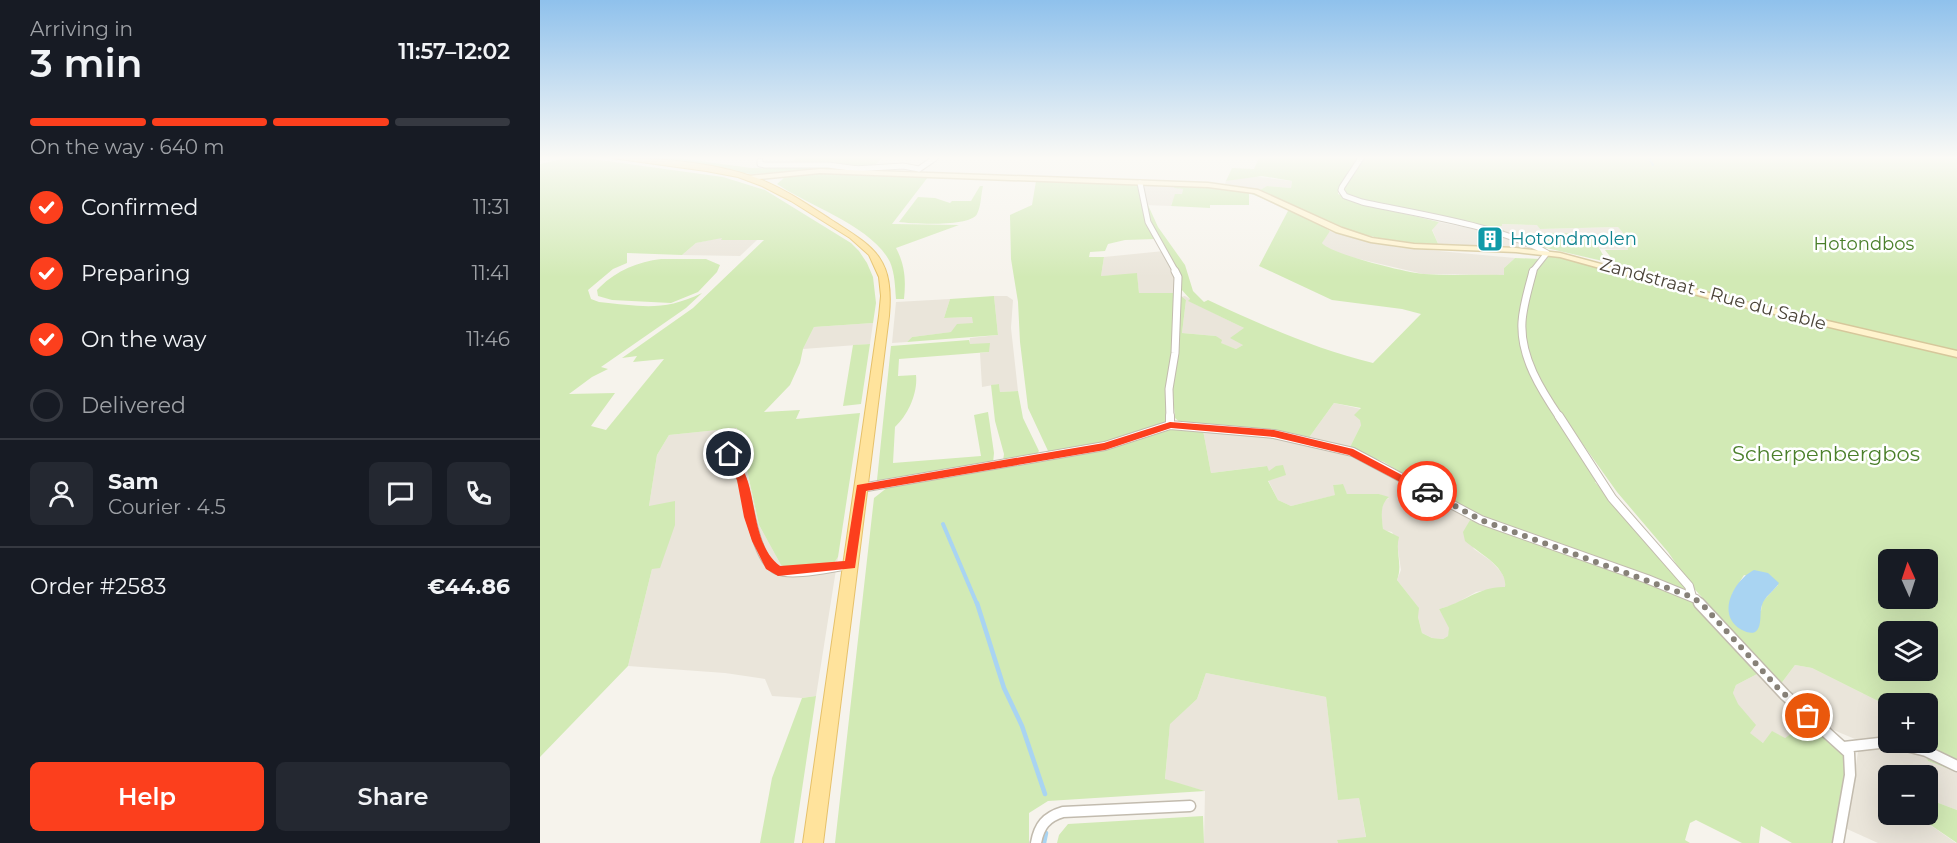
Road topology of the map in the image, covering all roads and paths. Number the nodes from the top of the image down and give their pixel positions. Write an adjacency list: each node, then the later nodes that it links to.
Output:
1 (789, 197): 9 (main road)
2 (1141, 197): 7 (street)
3 (1270, 197): 5 (main road, Zandstraat - Rue du Sable)
4 (1349, 197): 5 (street)
5 (1546, 254): 6 (main road, Zandstraat - Rue du Sable); 11 (street)
6 (1957, 354)
7 (1170, 425): 9 (street); 11 (street)
8 (718, 455): 10 (street)
9 (861, 488): 10 (main road)
10 (851, 565): 17 (main road)
11 (1692, 597): 13 (street)
12 (1878, 743): 13 (street)
13 (1844, 747): 19 (street)
14 (1930, 753): 15 (street)
15 (1957, 766)
16 (1190, 806): 18 (street)
17 (813, 843)
18 (1036, 843)
19 (1838, 843)

